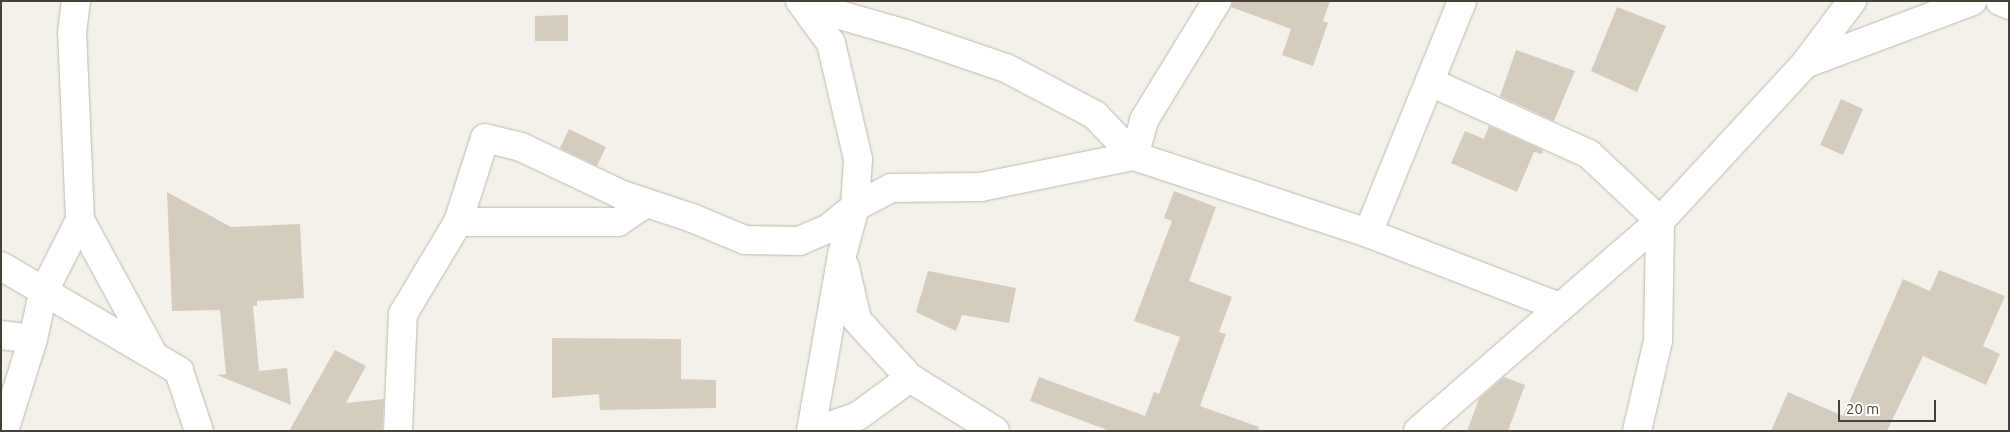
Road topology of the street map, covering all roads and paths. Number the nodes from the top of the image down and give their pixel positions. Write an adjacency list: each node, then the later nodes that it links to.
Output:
1 (76, 1): 14 (street)
2 (1217, 1): 11 (street)
3 (1462, 1): 10 (street)
4 (1852, 1): 9 (street)
5 (1973, 1): 9 (street)
6 (2000, 1): 8 (street)
7 (803, 3): 11 (street); 13 (street)
8 (2009, 5)
9 (1805, 64): 15 (street)
10 (1430, 82): 15 (street); 17 (street)
11 (1134, 156): 13 (street); 17 (street)
12 (646, 203): 13 (street); 16 (street); 16 (street)
13 (855, 207): 18 (street)
14 (80, 220): 20 (street); 24 (street)
15 (1660, 221): 21 (street); 33 (street)
16 (458, 222): 28 (street)
17 (1368, 233): 21 (street)
18 (842, 255): 25 (street); 29 (street)
19 (1, 266): 20 (street)
20 (43, 293): 23 (street); 24 (street)
21 (1560, 307): 32 (street)
22 (1, 335): 23 (street)
23 (33, 339): 26 (street)
24 (153, 354): 27 (street)
25 (910, 378): 30 (street); 31 (street)
26 (4, 431)
27 (199, 431)
28 (398, 431)
29 (811, 431)
30 (816, 431)
31 (996, 431)
32 (1418, 431)
33 (1637, 431)

